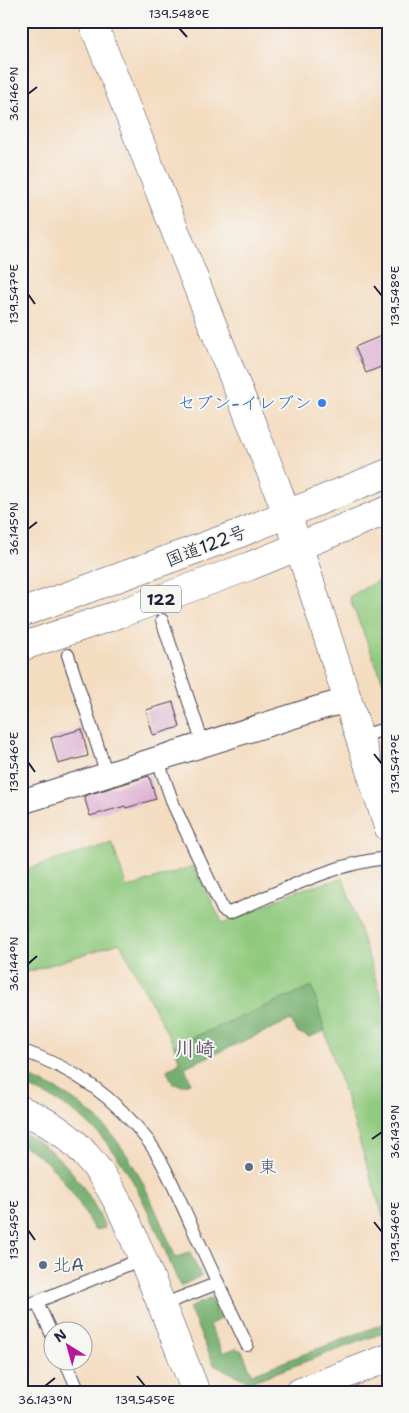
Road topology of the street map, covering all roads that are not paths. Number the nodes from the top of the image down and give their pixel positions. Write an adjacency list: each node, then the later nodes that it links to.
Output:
1 (92, 21): 4 (main road)
2 (388, 473): 4 (main road, 国道122号 / 122)
3 (388, 510): 5 (main road, 国道122号 / 122)
4 (286, 515): 5 (main road); 6 (main road, 国道122号 / 122)
5 (299, 547): 8 (main road, 国道122号 / 122); 10 (main road)
6 (21, 612)
7 (162, 620): 13 (lane)
8 (21, 648)
9 (68, 654): 15 (lane)
10 (348, 700): 12 (main road); 13 (street)
11 (388, 728): 12 (lane)
12 (359, 737): 17 (main road)
13 (203, 744): 14 (street)
14 (157, 758): 15 (street); 18 (lane)
15 (107, 775): 16 (street)
16 (21, 802)
17 (388, 827)
18 (388, 858)
19 (21, 1050): 22 (lane)
20 (21, 1110): 21 (main road)
21 (142, 1258): 23 (lane); 24 (main road)
22 (218, 1282): 24 (lane); 27 (lane)
23 (37, 1302): 25 (lane); 26 (lane)
24 (162, 1305): 31 (main road)
25 (21, 1308)
26 (45, 1320)
27 (247, 1345)
28 (388, 1358): 32 (main road)
29 (69, 1370): 30 (lane)
30 (79, 1392)
31 (196, 1392)
32 (300, 1392)

